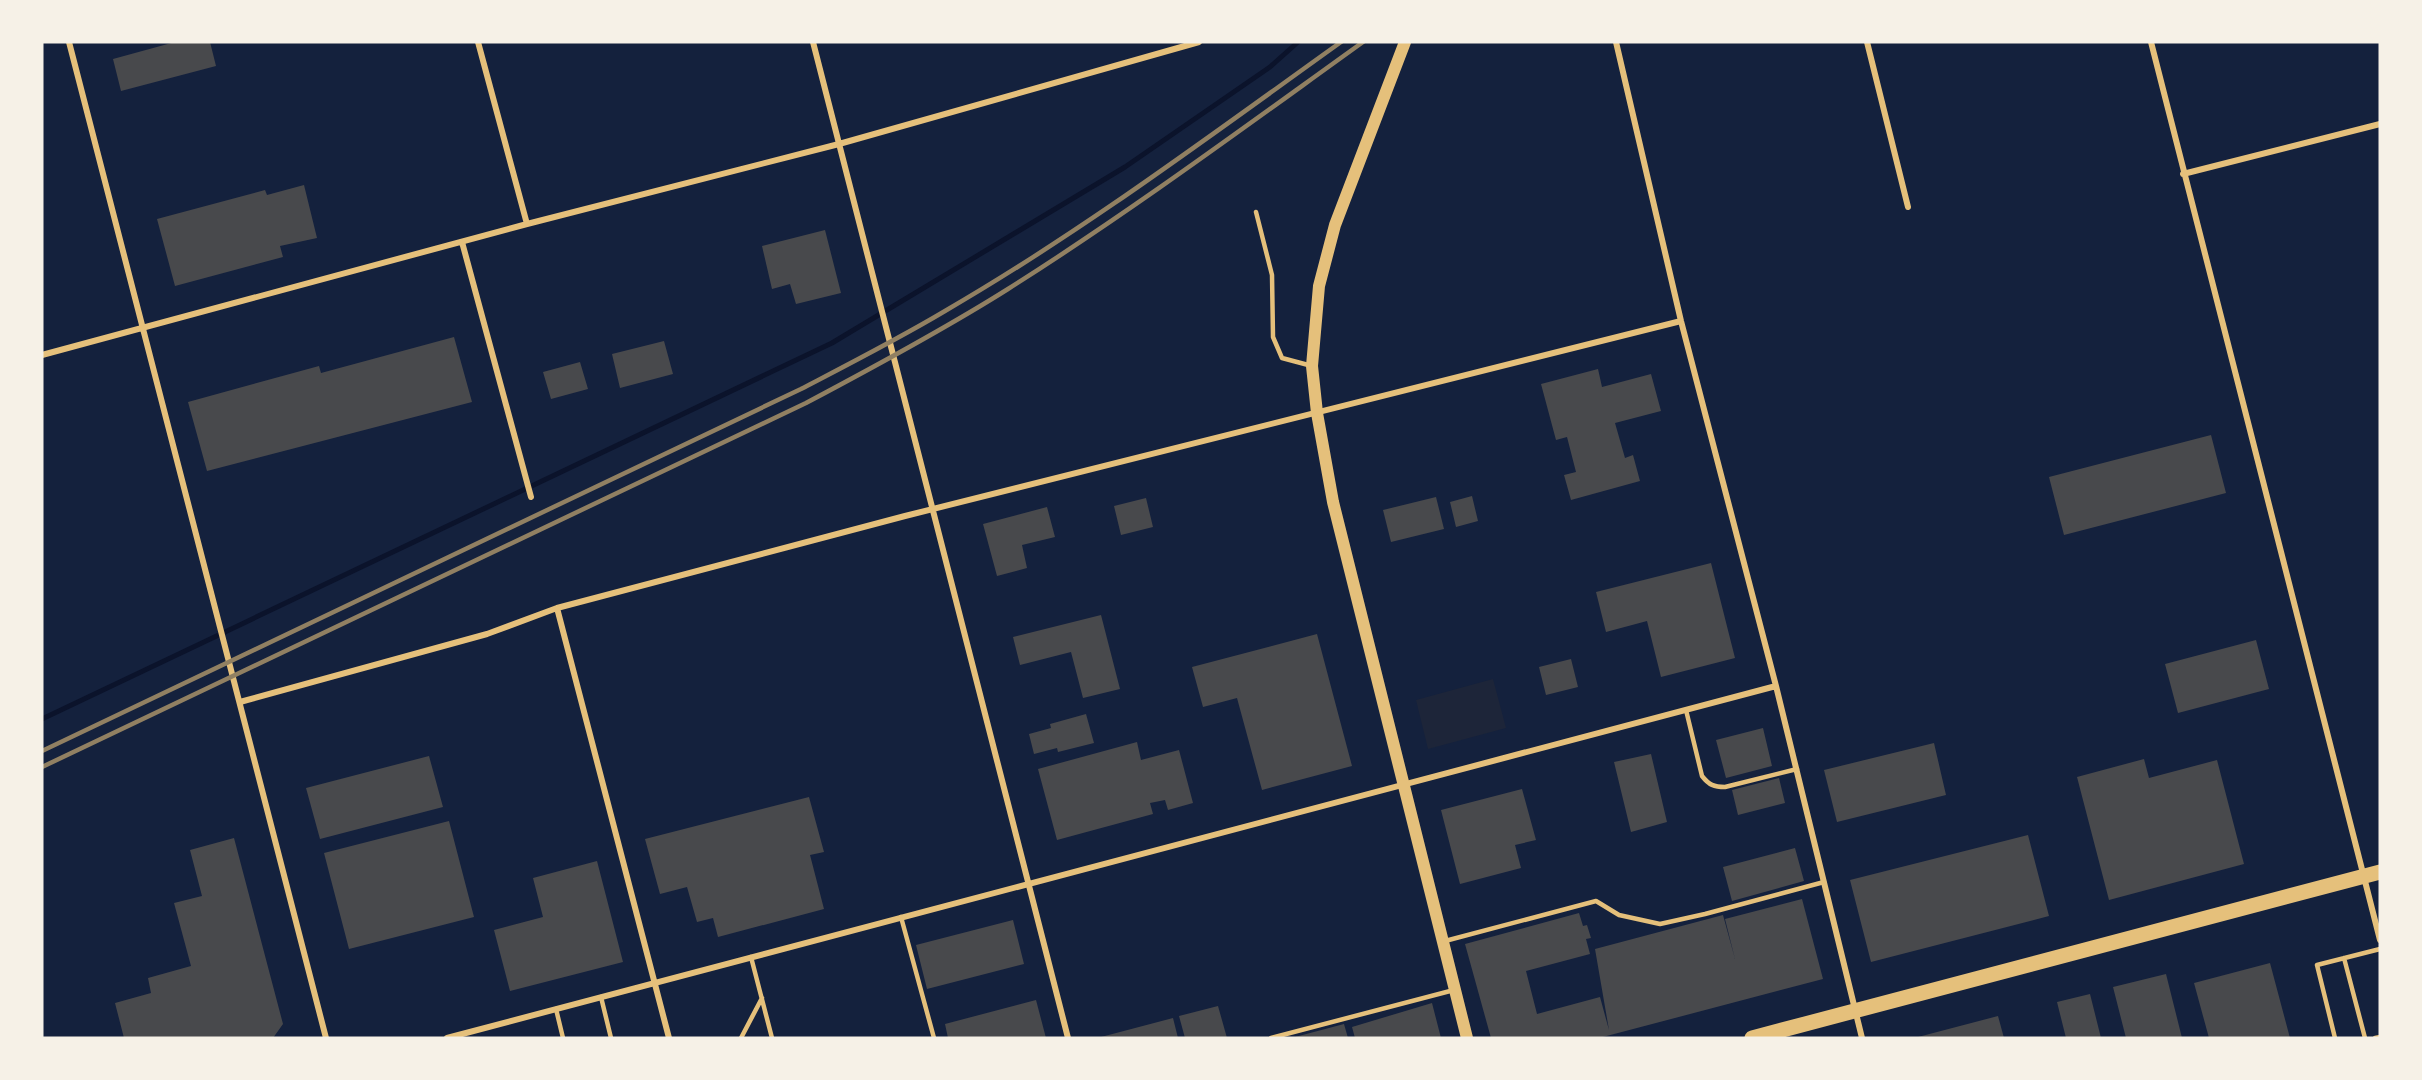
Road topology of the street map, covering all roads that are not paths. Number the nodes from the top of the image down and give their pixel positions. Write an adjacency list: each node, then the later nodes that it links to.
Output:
1 (69, 42): 17 (street)
2 (478, 42): 14 (street)
3 (813, 42): 10 (street)
4 (1199, 42): 10 (street)
5 (1405, 42): 19 (main road)
6 (1616, 42): 16 (street)
7 (1867, 42): 12 (street)
8 (2151, 42): 11 (street)
9 (2380, 124): 11 (street)
10 (839, 144): 14 (street); 22 (street)
11 (2183, 174): 30 (street)
12 (1908, 207)
13 (1256, 212): 19 (lane)
14 (527, 224): 15 (street)
15 (462, 242): 17 (street); 21 (street)
16 (1681, 321): 20 (street); 24 (street)
17 (141, 329): 18 (street); 25 (street)
18 (42, 355)
19 (1312, 366): 20 (main road)
20 (1317, 414): 22 (street); 28 (main road)
21 (531, 497)
22 (933, 509): 23 (street); 32 (street)
23 (557, 608): 25 (street); 39 (street)
24 (1776, 686): 26 (street); 27 (street)
25 (240, 702): 46 (street)
26 (1686, 710): 27 (lane); 28 (street)
27 (1797, 769): 31 (street)
28 (1404, 784): 32 (street); 35 (main road)
29 (2380, 872): 30 (main road)
30 (2362, 876): 34 (street); 44 (main road)
31 (1824, 882): 35 (lane); 44 (street)
32 (1027, 884): 33 (street); 54 (street)
33 (901, 917): 37 (street); 53 (lane)
34 (2380, 940)
35 (1443, 941): 40 (main road)
36 (2380, 949): 38 (lane)
37 (751, 957): 39 (street); 42 (lane)
38 (2344, 958): 59 (lane); 60 (lane)
39 (655, 983): 41 (street); 50 (street)
40 (1455, 989): 55 (lane); 56 (main road)
41 (601, 997): 43 (street); 49 (lane)
42 (762, 998): 51 (lane); 52 (lane)
43 (556, 1009): 47 (street); 48 (lane)
44 (1856, 1011): 57 (main road); 58 (street)
45 (2380, 1037): 61 (lane)
46 (326, 1038)
47 (447, 1038)
48 (563, 1038)
49 (611, 1038)
50 (669, 1038)
51 (741, 1038)
52 (772, 1038)
53 (934, 1038)
54 (1068, 1038)
55 (1271, 1038)
56 (1467, 1038)
57 (1752, 1038)
58 (1862, 1038)
59 (2335, 1038)
60 (2365, 1038)
61 (2375, 1038)

